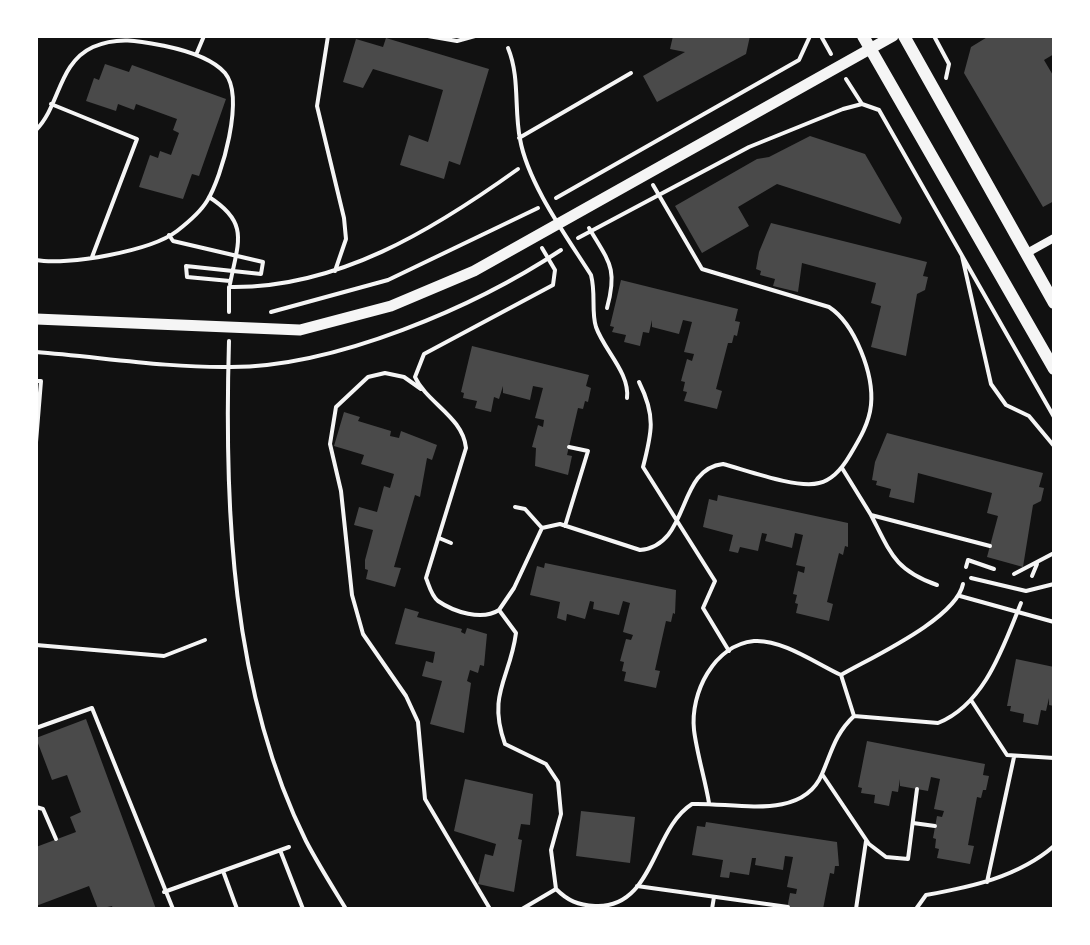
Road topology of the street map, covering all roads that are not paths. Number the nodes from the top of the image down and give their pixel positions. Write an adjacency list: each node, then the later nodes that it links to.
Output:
1 (863, 36): 5 (main road)
2 (893, 36): 5 (street)
3 (904, 36): 10 (main road)
4 (508, 48): 7 (lane)
5 (871, 50): 8 (street); 13 (main road)
6 (631, 73): 7 (lane)
7 (519, 138): 8 (lane)
8 (559, 224): 12 (street); 14 (lane)
9 (1054, 238): 10 (street)
10 (1027, 253): 11 (main road)
11 (1054, 303)
12 (36, 319)
13 (1054, 369)
14 (627, 398)
15 (971, 578): 16 (lane)
16 (1054, 584)

